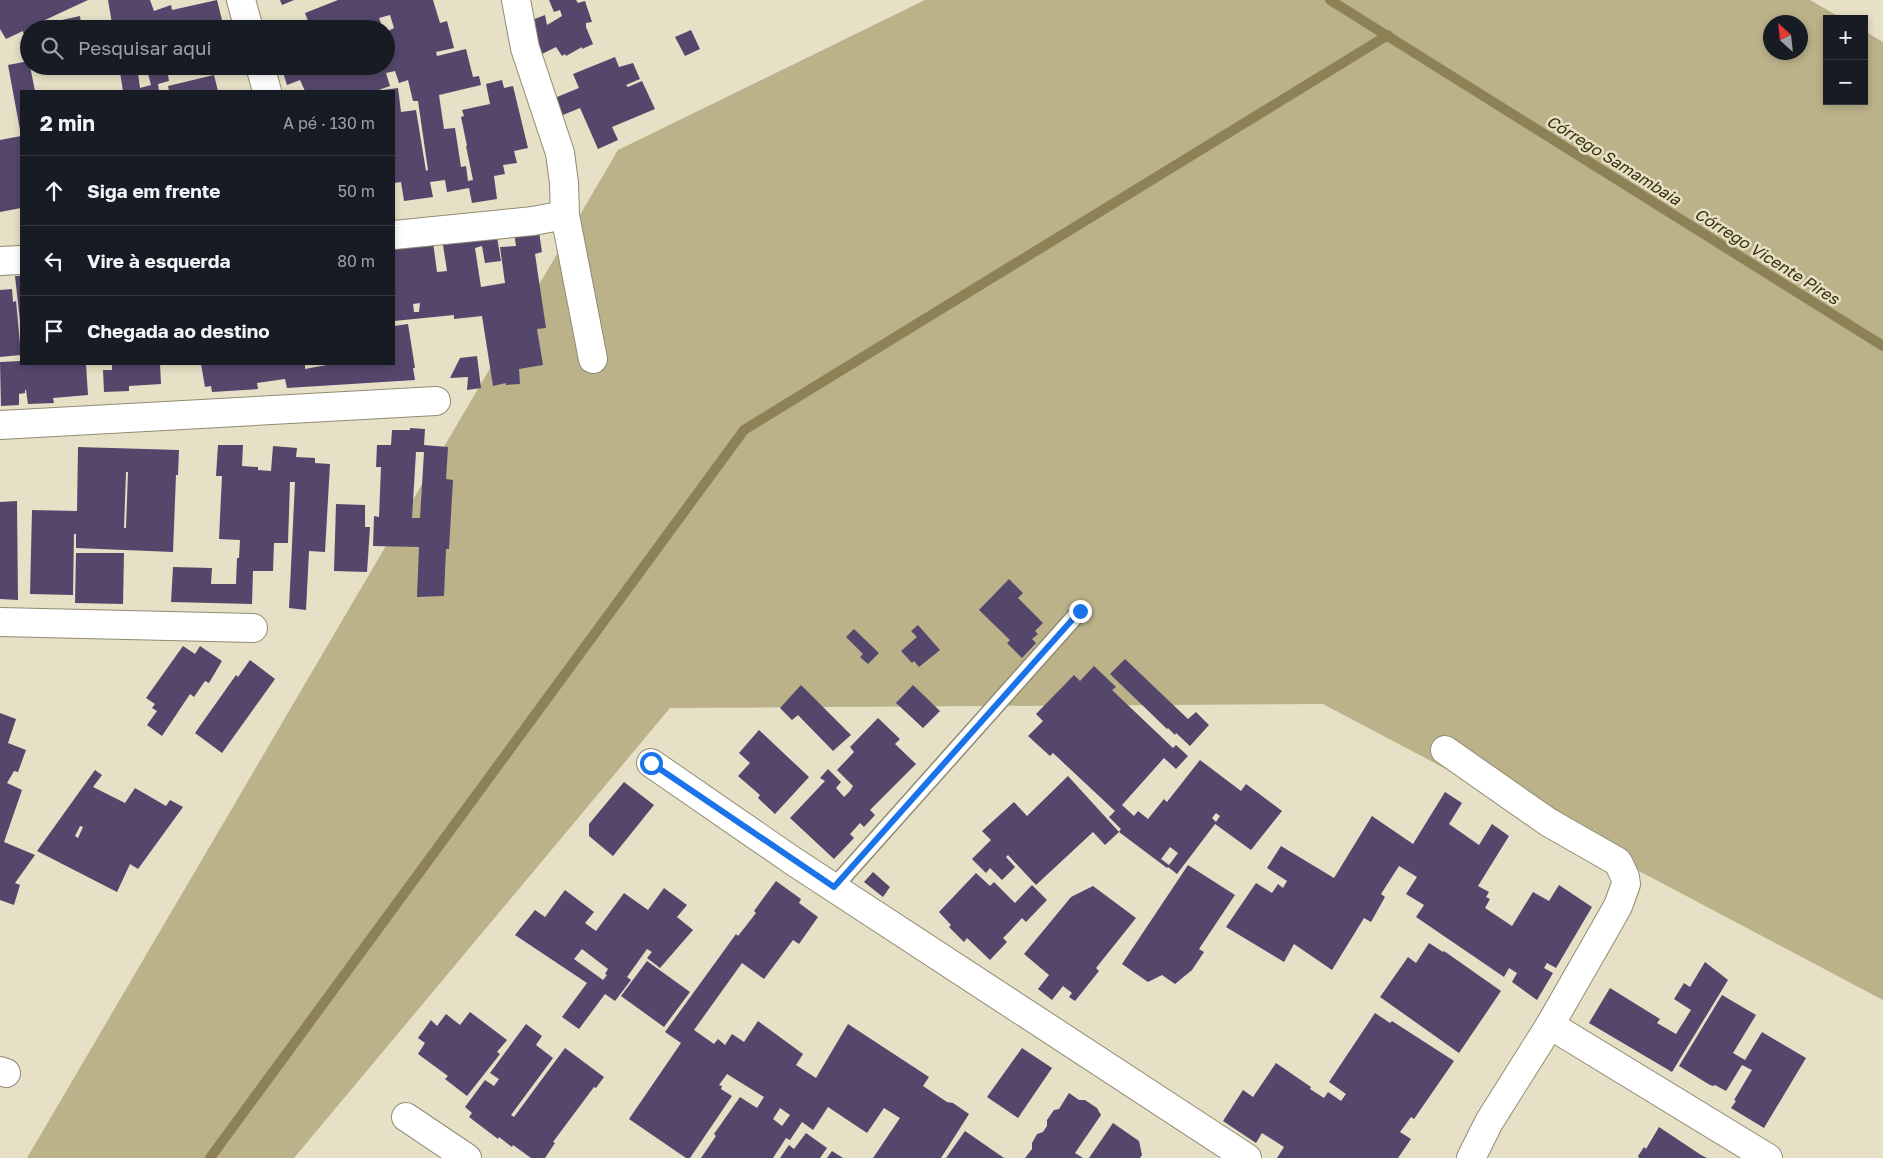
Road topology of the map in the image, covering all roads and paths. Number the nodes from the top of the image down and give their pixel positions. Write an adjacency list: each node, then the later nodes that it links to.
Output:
1 (241, 0): 3 (street)
2 (516, 0): 6 (street)
3 (247, 20)
4 (263, 75): 5 (street)
5 (267, 90)
6 (565, 215): 7 (street); 10 (street)
7 (395, 235)
8 (20, 260): 9 (street)
9 (0, 261)
10 (593, 359)
11 (436, 401): 12 (street)
12 (0, 425)
13 (1080, 611): 18 (lane)
14 (0, 622): 15 (street)
15 (253, 628)
16 (1446, 750): 19 (street)
17 (651, 763): 18 (street)
18 (834, 887): 22 (street)
19 (1550, 1025): 23 (street); 24 (street)
20 (406, 1117): 21 (street)
21 (467, 1158)
22 (1247, 1158)
23 (1471, 1158)
24 (1768, 1158)

